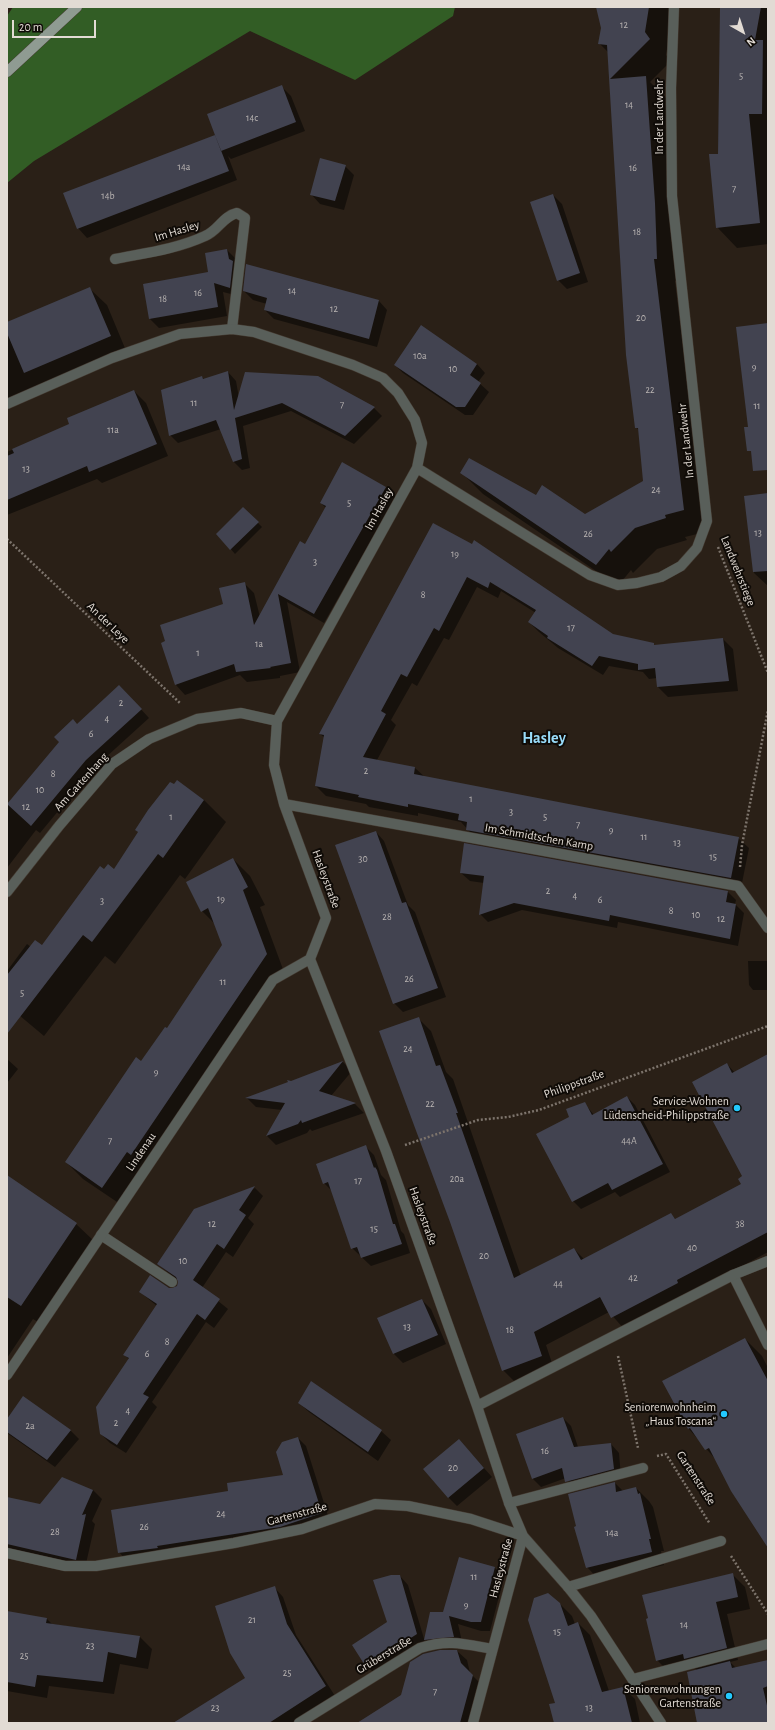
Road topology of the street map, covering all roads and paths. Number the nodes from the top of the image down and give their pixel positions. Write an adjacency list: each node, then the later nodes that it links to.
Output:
1 (77, 7): 3 (main road)
2 (674, 7): 8 (street, In der Landwehr)
3 (7, 72)
4 (115, 259): 5 (street, Im Hasley)
5 (232, 329): 6 (street, Im Hasley); 7 (street, Im Hasley)
6 (7, 404)
7 (417, 468): 8 (street, In der Landwehr); 13 (street, Im Hasley)
8 (707, 521): 10 (path, Landwehrstiege)
9 (7, 540): 12 (path, An der Leye)
10 (768, 673)
11 (768, 710): 15 (path)
12 (198, 719): 13 (street); 16 (street, Am Gartenhang)
13 (277, 721): 14 (street, Hasleystraße)
14 (284, 804): 17 (street, Im Schmidtschen Kamp); 18 (street, Hasleystraße)
15 (742, 846)
16 (7, 892)
17 (768, 928)
18 (310, 959): 20 (street, Hasleystraße); 21 (street, Lindenau)
19 (768, 1026): 20 (path, Philippstraße)
20 (386, 1151): 28 (street, Hasleystraße)
21 (101, 1235): 24 (street); 27 (street, Lindenau)
22 (768, 1262): 23 (street)
23 (733, 1275): 25 (street); 26 (street)
24 (172, 1282)
25 (613, 1336): 28 (street); 29 (path)
26 (768, 1345)
27 (7, 1375)
28 (477, 1406): 32 (street, Hasleystraße)
29 (639, 1451)
30 (653, 1456): 34 (path, Gartenstraße)
31 (643, 1468): 32 (street)
32 (509, 1503): 33 (street, Hasleystraße)
33 (523, 1536): 35 (street, Gartenstraße); 36 (street, Gartenstraße); 39 (street, Hasleystraße)
34 (721, 1541): 36 (street); 37 (path, Gartenstraße)
35 (7, 1553)
36 (568, 1587): 40 (street, Gartenstraße)
37 (768, 1614)
38 (768, 1644): 40 (street)
39 (492, 1649): 41 (street, Grüberstraße); 42 (street, Hasleystraße)
40 (633, 1679): 43 (street, Gartenstraße)
41 (299, 1723)
42 (473, 1723)
43 (661, 1723)

